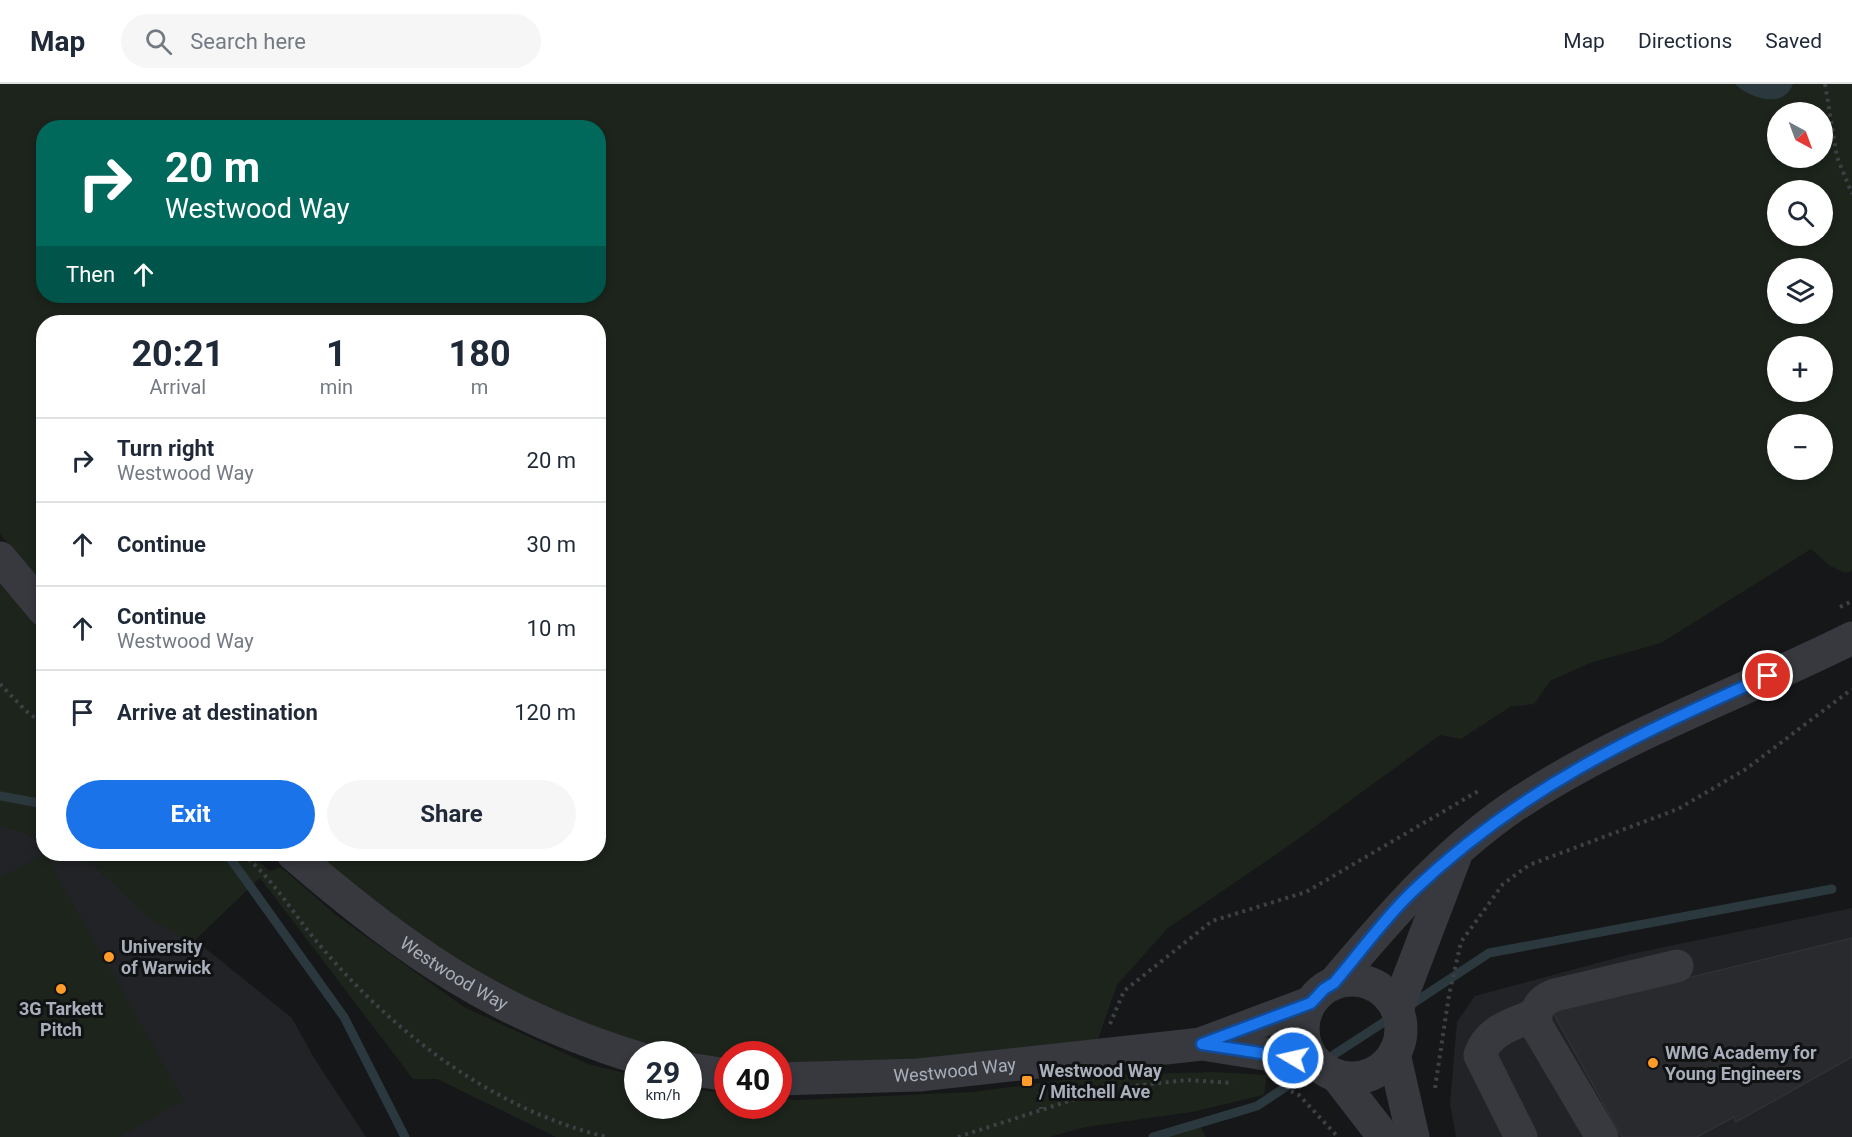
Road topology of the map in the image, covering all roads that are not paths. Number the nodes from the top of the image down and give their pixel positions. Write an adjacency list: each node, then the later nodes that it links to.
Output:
1 (0, 558): 2 (street)
2 (36, 601)
3 (1852, 638): 4 (street, Westwood Way)
4 (1457, 852): 7 (street, Westwood Way); 8 (street)
5 (301, 861): 11 (street, Westwood Way)
6 (1677, 966): 9 (street)
7 (1322, 993): 8 (street); 10 (street, Westwood Way); 13 (street)
8 (1397, 1009): 12 (street)
9 (1535, 1015): 17 (street); 18 (street)
10 (1202, 1044): 13 (street, Westwood Way); 14 (street, Westwood Way)
11 (624, 1054)
12 (1394, 1054): 13 (street); 16 (street)
13 (1326, 1068): 15 (street)
14 (792, 1079)
15 (1384, 1137)
16 (1413, 1137)
17 (1521, 1137)
18 (1602, 1137)

